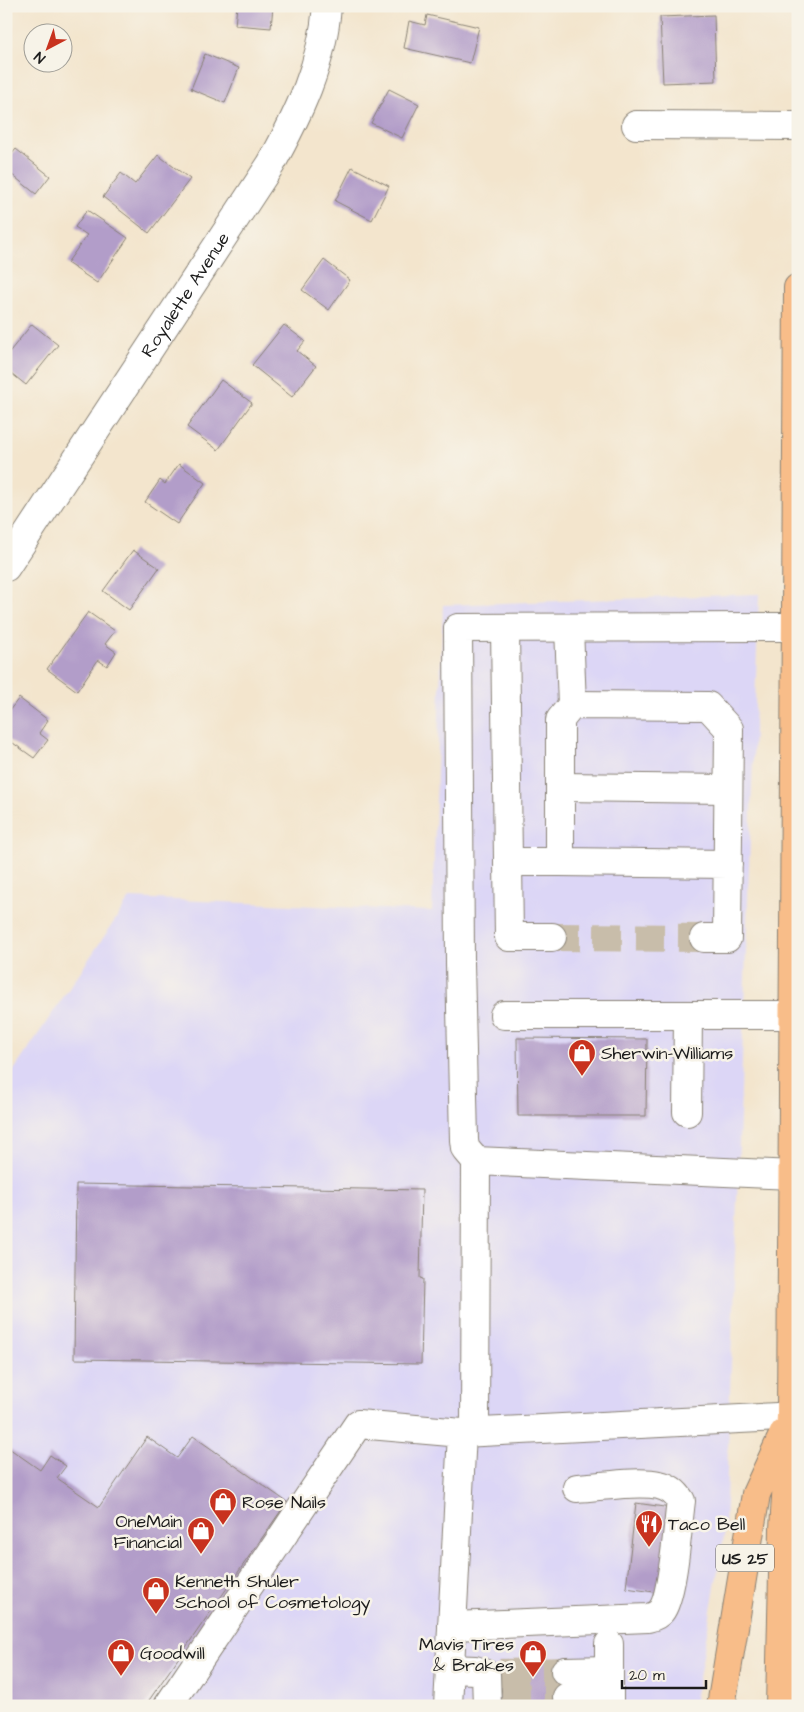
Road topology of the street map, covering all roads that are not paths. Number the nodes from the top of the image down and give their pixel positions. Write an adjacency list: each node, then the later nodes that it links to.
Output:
1 (327, 6): 5 (street, Royalette Avenue)
2 (636, 125): 3 (street)
3 (798, 126)
4 (798, 288): 8 (main road, US 25)
5 (6, 567)
6 (505, 628): 7 (street); 13 (street); 23 (street)
7 (569, 628): 8 (street); 9 (street)
8 (796, 628): 10 (main road, US 25)
9 (572, 705): 11 (street); 12 (street)
10 (797, 757): 16 (main road, US 25)
11 (560, 787): 12 (street); 14 (street)
12 (728, 789): 15 (street)
13 (508, 862): 14 (street); 17 (street)
14 (560, 862): 15 (street)
15 (728, 864): 18 (street)
16 (796, 892): 21 (main road, US 25)
17 (552, 937)
18 (704, 938)
19 (504, 1015): 20 (street)
20 (688, 1015): 21 (street); 22 (street)
21 (795, 1028): 24 (main road, US 25)
22 (687, 1112)
23 (476, 1161): 24 (street); 26 (street)
24 (793, 1175): 25 (main road, US 25)
25 (796, 1422): 26 (street); 35 (main road, US 25); 36 (main road)
26 (468, 1433): 28 (street); 33 (street)
27 (577, 1488): 28 (street)
28 (452, 1626): 29 (street)
29 (450, 1669): 32 (street); 34 (street)
30 (609, 1680): 31 (street)
31 (566, 1684)
32 (493, 1688)
33 (168, 1706)
34 (448, 1706)
35 (720, 1706)
36 (780, 1706)

